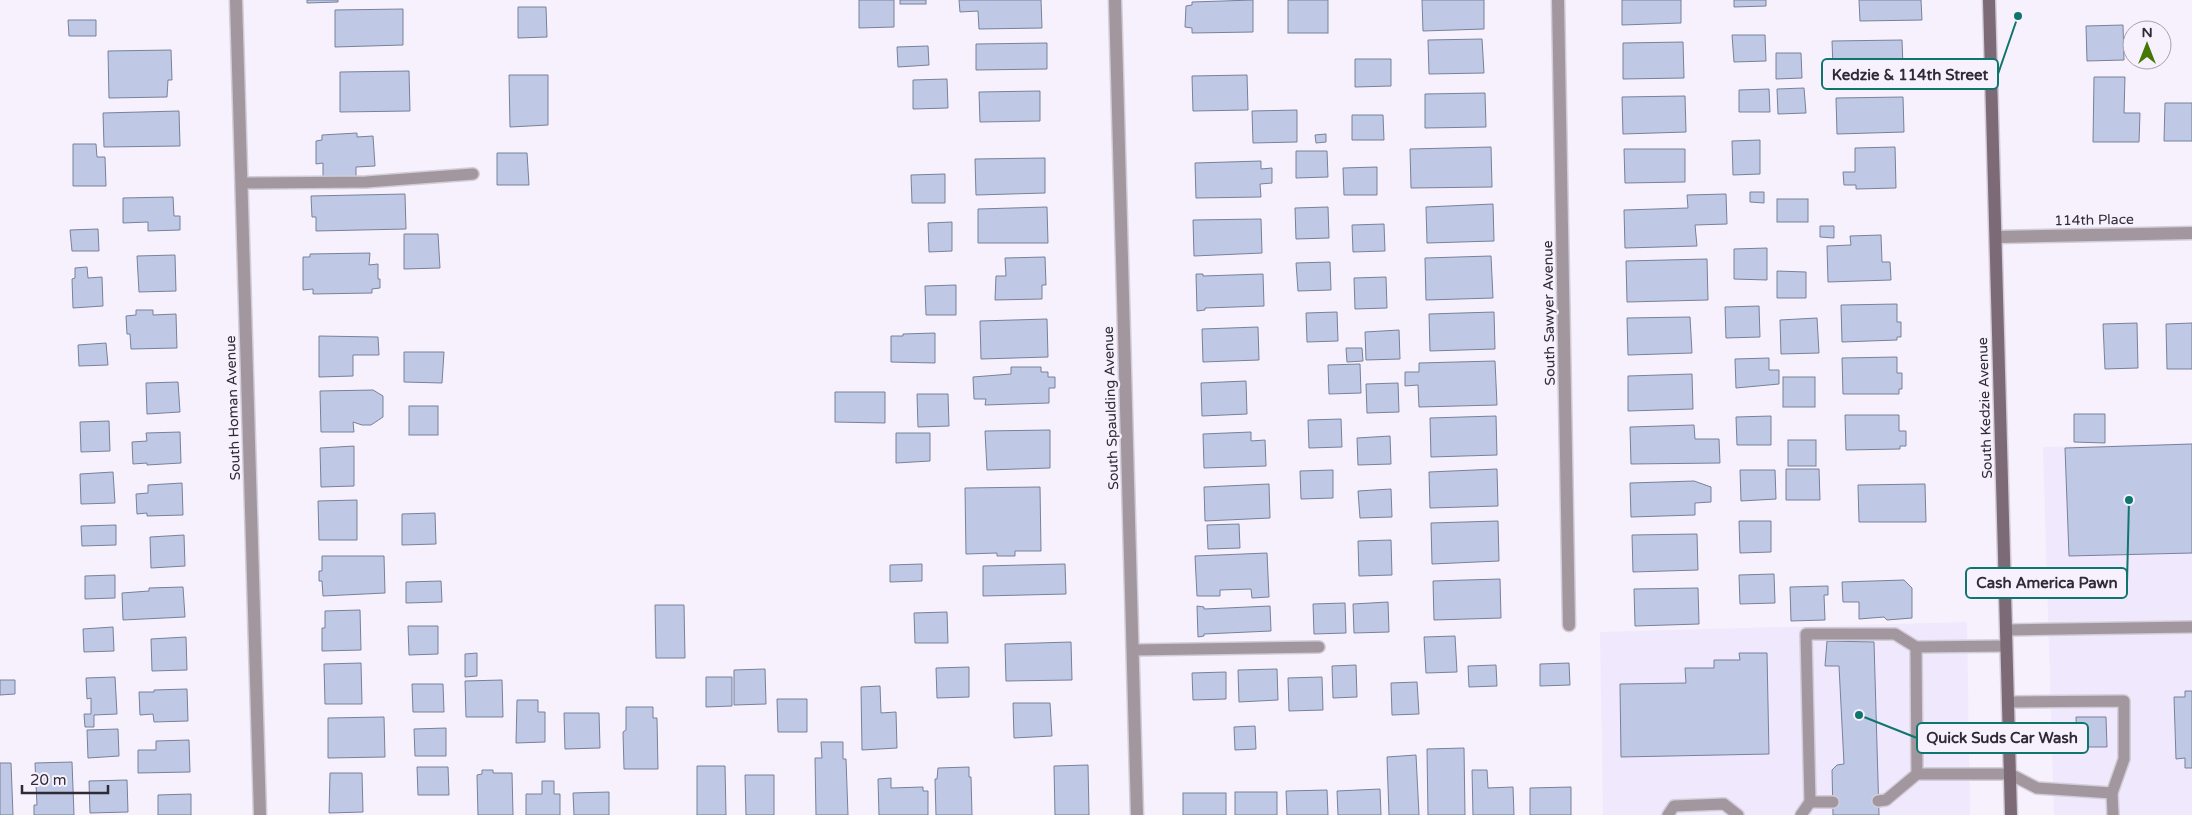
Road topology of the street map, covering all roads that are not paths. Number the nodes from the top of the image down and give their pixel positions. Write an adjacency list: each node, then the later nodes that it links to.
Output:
1 (236, 0): 6 (street, South Homan Avenue)
2 (1115, 0): 15 (street, South Spaulding Avenue)
3 (1558, 0): 9 (street, South Sawyer Avenue)
4 (1990, 0): 8 (main road, South Kedzie Avenue)
5 (473, 174): 6 (lane)
6 (242, 183): 23 (street, South Homan Avenue)
7 (2192, 233): 8 (street, 114th Place)
8 (1996, 237): 11 (main road, South Kedzie Avenue)
9 (1569, 625)
10 (2192, 626): 11 (lane)
11 (2006, 630): 12 (main road, South Kedzie Avenue)
12 (2006, 646): 13 (lane); 16 (main road, South Kedzie Avenue)
13 (1916, 647): 17 (lane); 21 (lane)
14 (1319, 648): 15 (lane)
15 (1133, 650): 24 (street, South Spaulding Avenue)
16 (2008, 702): 18 (main road, South Kedzie Avenue); 19 (lane)
17 (1917, 774): 18 (lane); 20 (lane)
18 (2010, 774): 19 (lane); 28 (main road, South Kedzie Avenue)
19 (2112, 793): 29 (lane)
20 (1882, 801)
21 (1810, 802): 22 (lane); 27 (lane)
22 (1833, 802)
23 (260, 815)
24 (1137, 815)
25 (1668, 815): 26 (lane)
26 (1738, 815)
27 (1801, 815)
28 (2011, 815)
29 (2113, 815)

